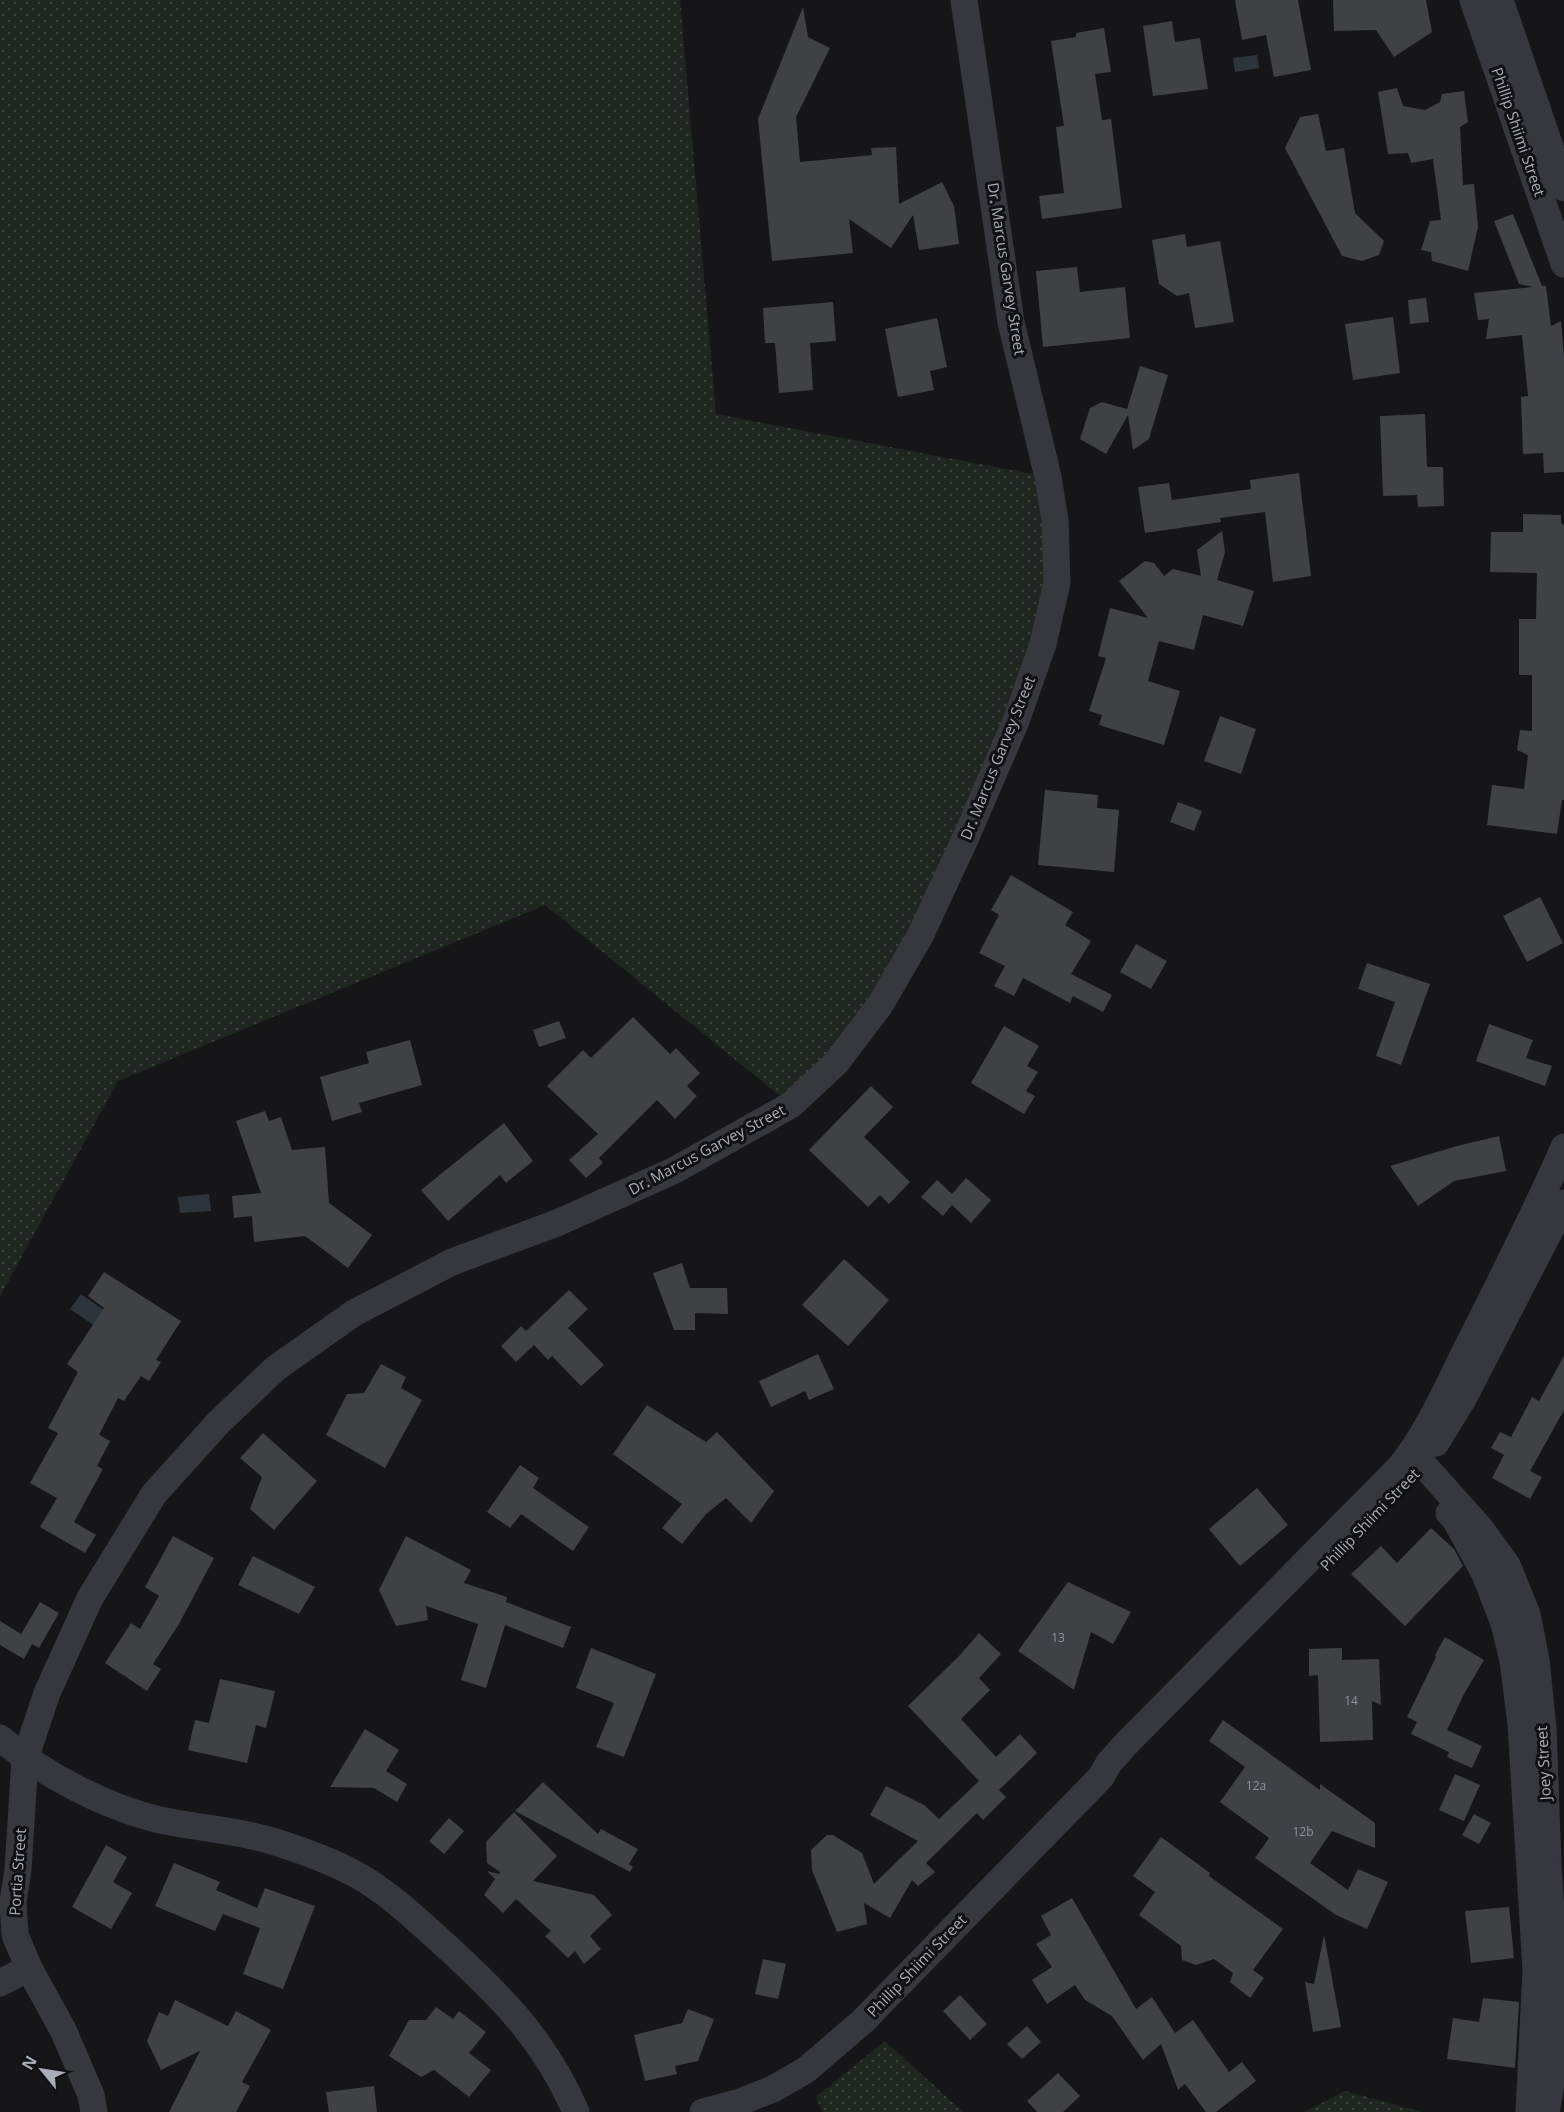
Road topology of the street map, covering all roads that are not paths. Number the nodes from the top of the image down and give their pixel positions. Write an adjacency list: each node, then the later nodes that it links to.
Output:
1 (964, 0): 10 (street, Dr. Marcus Garvey Street)
2 (1473, 0): 5 (street, Phillip Shiimi Street)
3 (1500, 0): 4 (street, Phillip Shiimi Street)
4 (1564, 188)
5 (1564, 264)
6 (1564, 1146): 8 (street, Phillip Shiimi Street)
7 (1564, 1203): 8 (street, Phillip Shiimi Street)
8 (1412, 1465): 15 (street, Phillip Shiimi Street); 16 (street, Joey Street); 17 (street, Joey Street)
9 (0, 1738): 10 (street)
10 (26, 1759): 11 (street, Portia Street); 14 (street)
11 (29, 1968): 12 (street); 13 (street, Portia Street)
12 (0, 1983)
13 (94, 2112)
14 (576, 2112)
15 (703, 2112)
16 (1529, 2112)
17 (1546, 2112)

